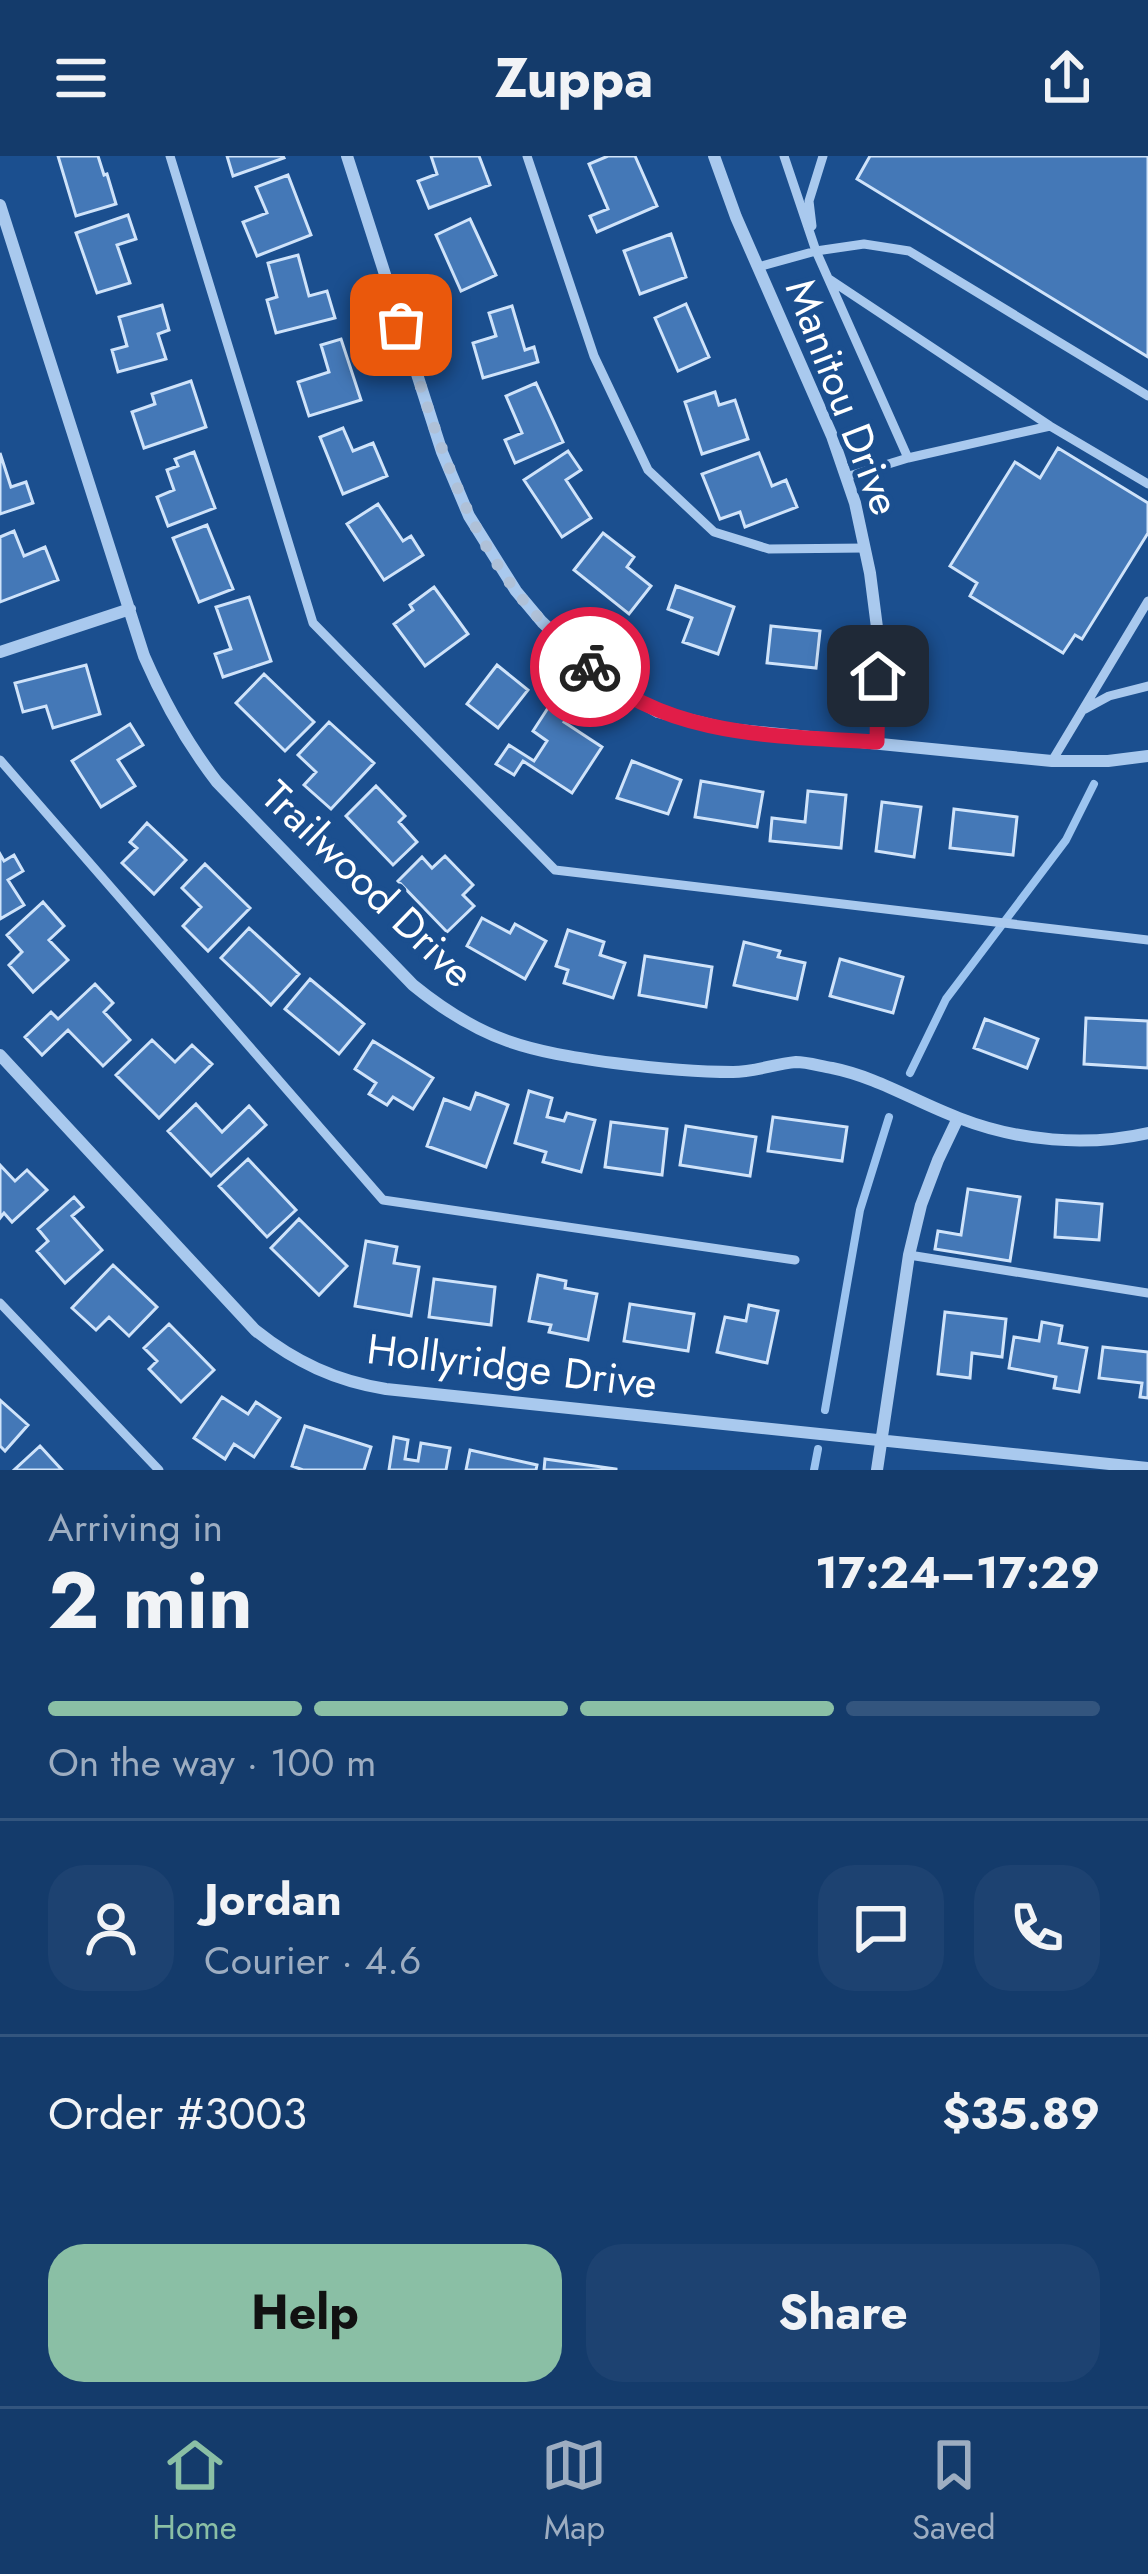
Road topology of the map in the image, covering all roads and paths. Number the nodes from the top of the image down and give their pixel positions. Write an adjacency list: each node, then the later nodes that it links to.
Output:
1 (170, 156): 26 (lane)
2 (347, 156): 22 (street)
3 (527, 156): 16 (lane)
4 (714, 156): 9 (street, Manitou Drive)
5 (784, 156): 8 (lane)
6 (823, 156): 8 (lane)
7 (0, 205): 18 (street, Trailwood Drive)
8 (816, 250): 9 (lane); 10 (lane); 11 (lane)
9 (758, 266): 14 (street, Manitou Drive)
10 (829, 279): 12 (lane); 13 (lane)
11 (1148, 396)
12 (1050, 426): 13 (lane); 15 (lane)
13 (908, 458): 14 (lane)
14 (846, 477): 16 (street, Manitou Drive)
15 (1148, 484)
16 (865, 548): 22 (street, Manitou Drive)
17 (1147, 605): 21 (lane)
18 (130, 609): 19 (street); 28 (street, Trailwood Drive)
19 (0, 652)
20 (1148, 686): 21 (lane)
21 (1081, 712): 25 (lane)
22 (877, 742): 25 (street)
23 (1148, 756): 25 (street)
24 (0, 760): 31 (lane)
25 (1052, 761)
26 (1148, 940)
27 (0, 1054): 34 (street, Hollyridge Drive)
28 (958, 1118): 29 (street, Trailwood Drive); 30 (street)
29 (1148, 1133)
30 (909, 1255): 32 (lane); 34 (street)
31 (795, 1260)
32 (1148, 1293)
33 (0, 1303): 36 (lane)
34 (881, 1439): 35 (street, Hollyridge Drive); 37 (street)
35 (1148, 1468)
36 (159, 1470)
37 (877, 1470)

